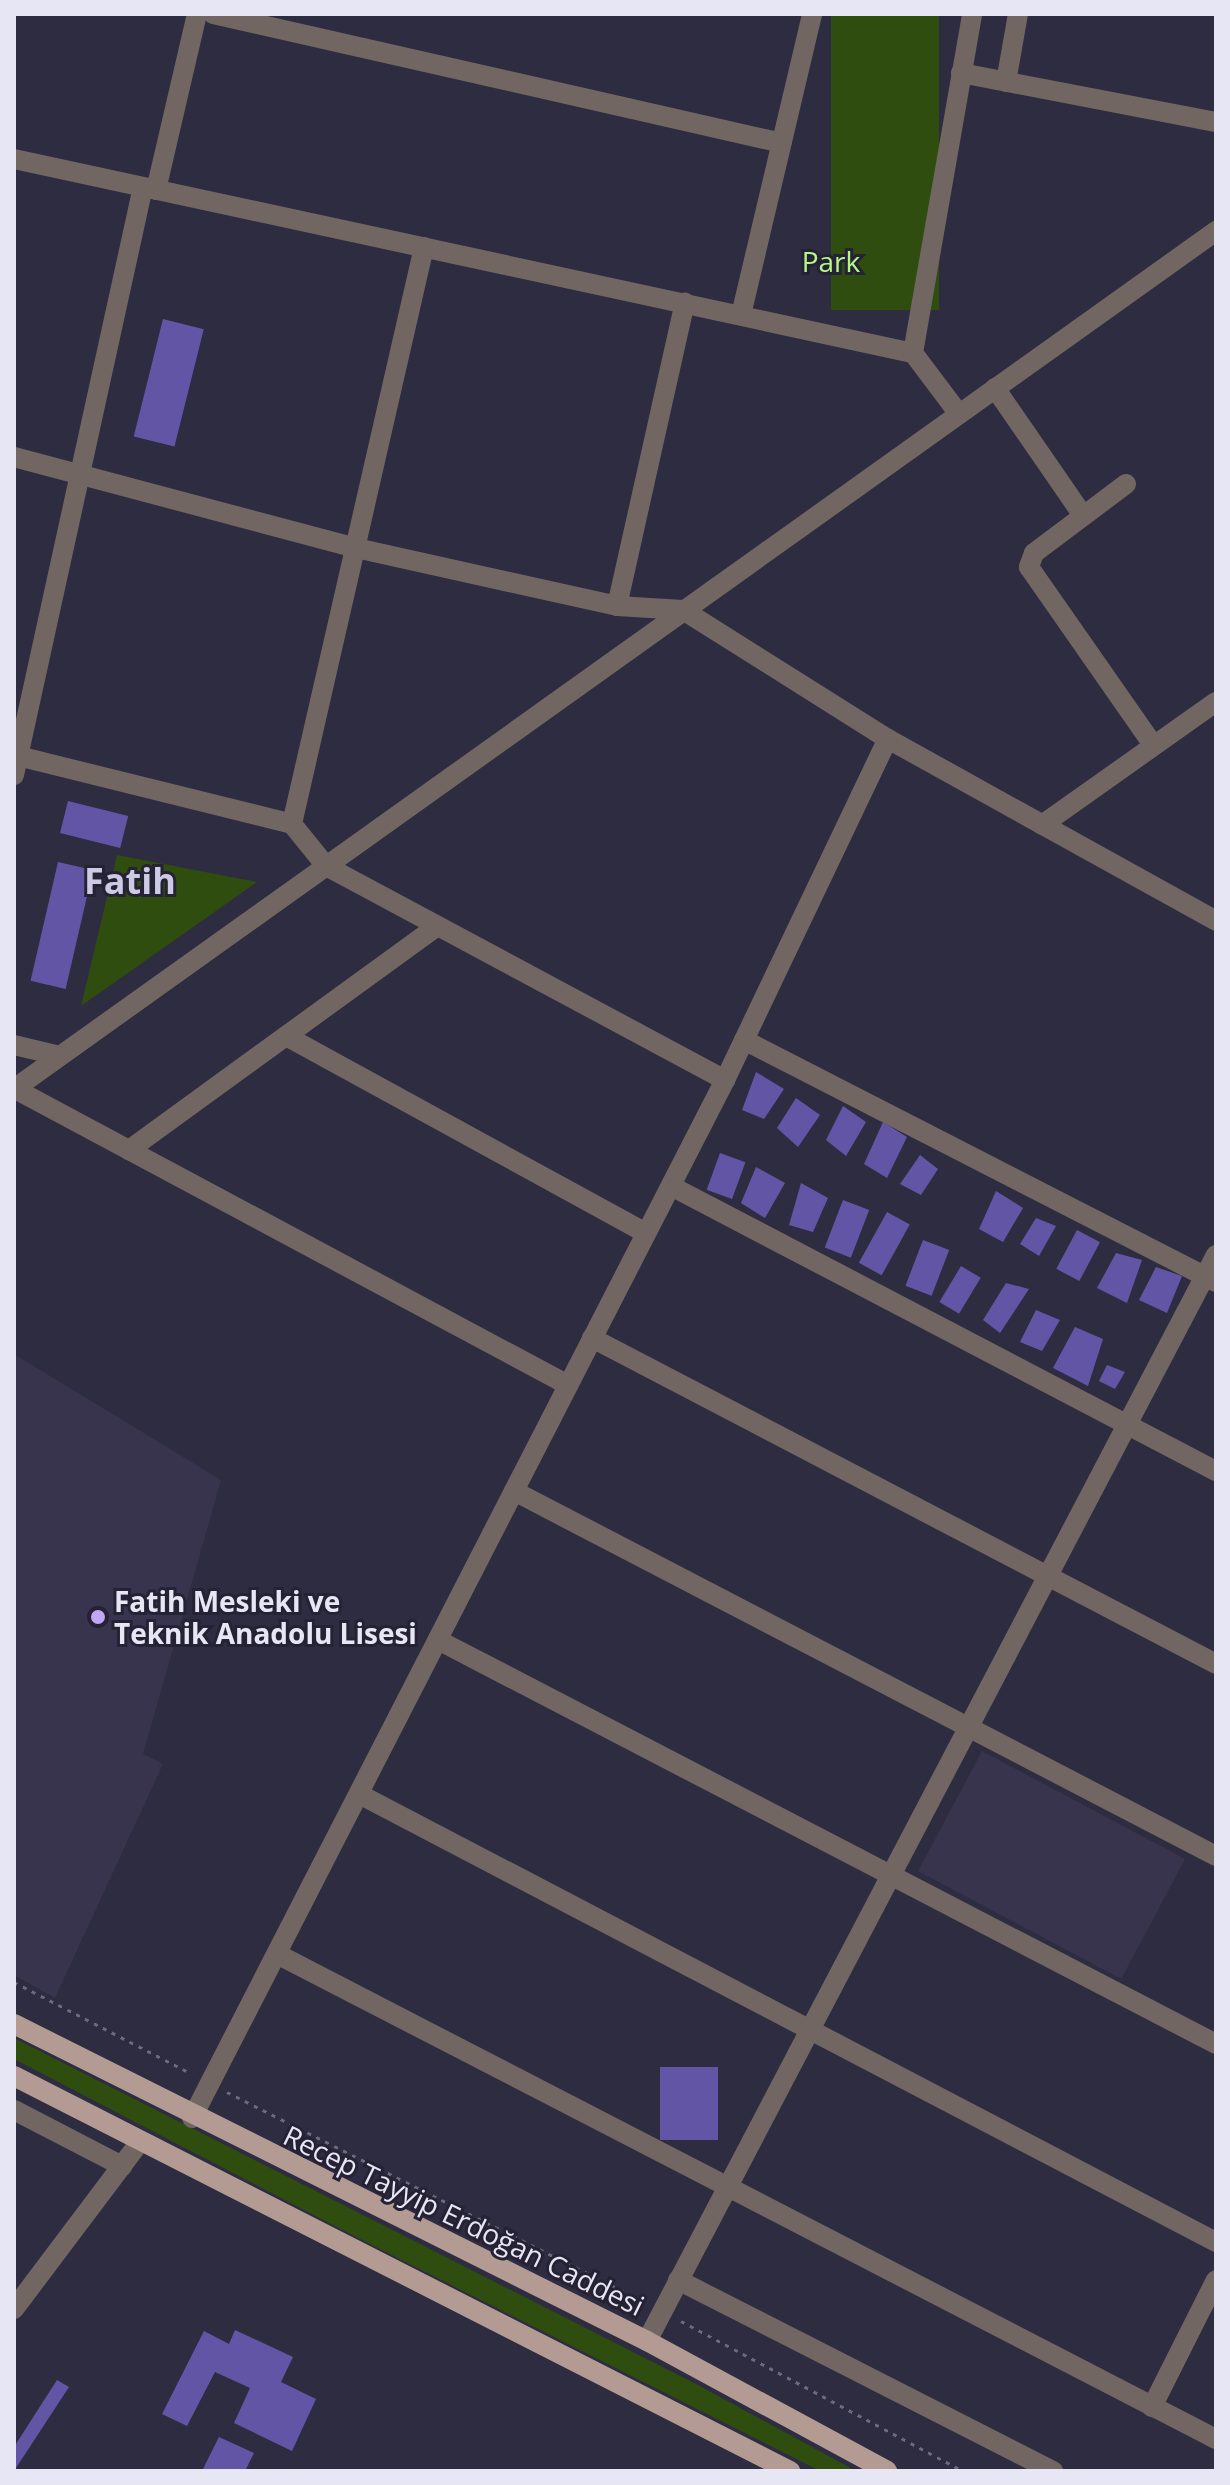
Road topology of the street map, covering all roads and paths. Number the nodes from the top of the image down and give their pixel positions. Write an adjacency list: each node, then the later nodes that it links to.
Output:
1 (197, 14): 11 (street)
2 (213, 14): 9 (street)
3 (812, 14): 9 (street)
4 (972, 14): 6 (street)
5 (1018, 14): 7 (street)
6 (961, 73): 7 (street); 16 (street)
7 (1006, 82): 8 (street)
8 (1216, 122)
9 (782, 143): 15 (street)
10 (14, 159): 11 (street)
11 (149, 188): 13 (street); 20 (street)
12 (1214, 236): 17 (street)
13 (424, 247): 14 (street); 23 (street)
14 (685, 303): 15 (street); 24 (street)
15 (741, 315): 16 (street)
16 (913, 353): 18 (street)
17 (995, 388): 18 (street); 22 (street)
18 (959, 414): 25 (street)
19 (14, 457): 20 (street)
20 (81, 472): 23 (street); 29 (street)
21 (1126, 484): 22 (street)
22 (1082, 514): 28 (street)
23 (356, 548): 24 (street); 30 (street)
24 (617, 606): 25 (street)
25 (683, 610): 27 (street); 32 (street)
26 (1216, 702): 28 (street)
27 (888, 739): 31 (street); 36 (street)
28 (1153, 745): 31 (street)
29 (15, 762): 30 (street)
30 (292, 824): 32 (street)
31 (1042, 825): 33 (street)
32 (326, 866): 34 (street); 38 (street)
33 (1216, 921)
34 (437, 926): 35 (street); 39 (street)
35 (286, 1036): 41 (street); 43 (street)
36 (744, 1040): 39 (street); 45 (street)
37 (14, 1045): 38 (street)
38 (60, 1056): 40 (street)
39 (725, 1080): 42 (street)
40 (14, 1089): 41 (street)
41 (129, 1150): 47 (street)
42 (671, 1186): 43 (street); 48 (street)
43 (646, 1233): 46 (street)
44 (1216, 1255): 45 (street)
45 (1210, 1280): 48 (street)
46 (592, 1338): 47 (street); 51 (street)
47 (568, 1385): 50 (street)
48 (1127, 1424): 49 (street); 51 (street)
49 (1216, 1471)
50 (514, 1491): 52 (street); 54 (street)
51 (1047, 1576): 53 (street); 54 (street)
52 (438, 1640): 55 (street); 57 (street)
53 (1216, 1664)
54 (968, 1726): 56 (street); 57 (street)
55 (359, 1794): 58 (street); 61 (street)
56 (1216, 1856)
57 (890, 1874): 61 (street); 62 (street)
58 (277, 1954): 64 (street); 69 (street)
59 (14, 1982): 64 (path)
60 (14, 2024): 66 (main road, Recep Tayyip Erdoğan Caddesi)
61 (808, 2028): 69 (street); 70 (street)
62 (1216, 2044)
63 (14, 2076): 67 (main road)
64 (210, 2083): 66 (street); 76 (path)
65 (14, 2110): 68 (street)
66 (192, 2118): 77 (main road, Recep Tayyip Erdoğan Caddesi)
67 (140, 2142): 68 (street); 80 (main road)
68 (122, 2166): 74 (street)
69 (724, 2185): 72 (street); 78 (street)
70 (1216, 2242)
71 (14, 2275): 74 (street)
72 (678, 2280): 76 (street); 83 (street)
73 (1216, 2280): 78 (street)
74 (32, 2286): 75 (street)
75 (14, 2309)
76 (664, 2312): 77 (street); 82 (path)
77 (647, 2341): 81 (main road, Recep Tayyip Erdoğan Caddesi)
78 (1152, 2407): 79 (street)
79 (1216, 2439)
80 (790, 2471)
81 (887, 2471)
82 (963, 2471)
83 (1053, 2471)

